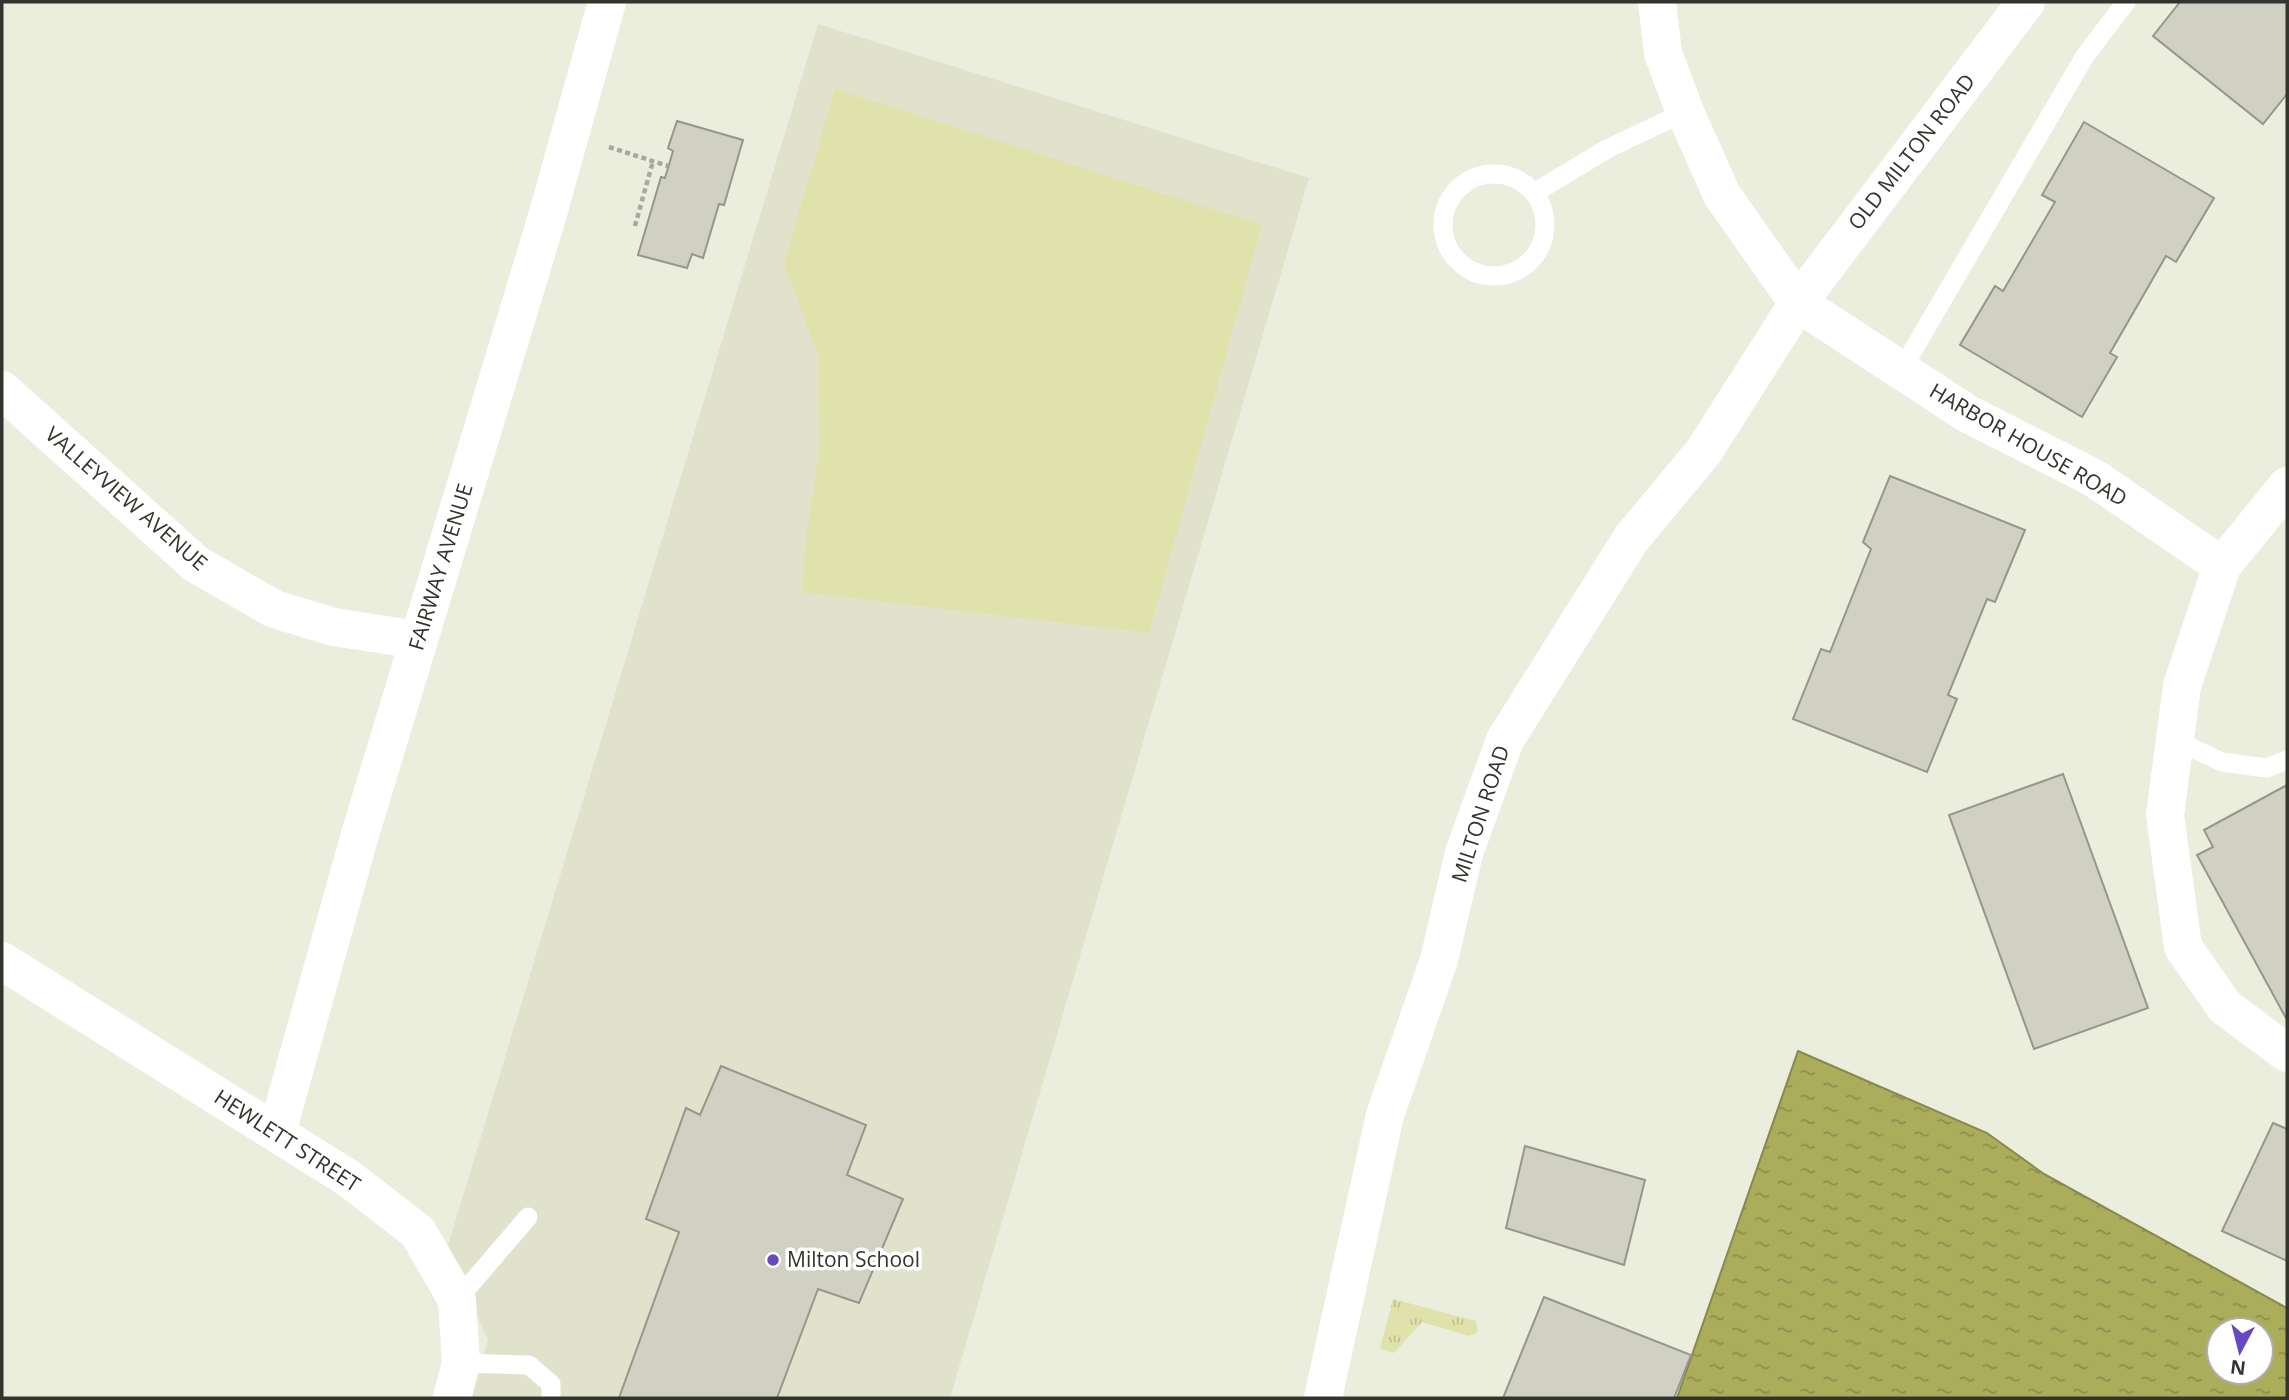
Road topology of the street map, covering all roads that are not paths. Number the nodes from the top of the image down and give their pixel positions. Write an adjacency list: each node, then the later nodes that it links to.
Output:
1 (607, 2): 12 (street, FAIRWAY AVENUE)
2 (1657, 2): 5 (street)
3 (2026, 2): 7 (street, OLD MILTON ROAD)
4 (2126, 2): 8 (lane)
5 (1685, 113): 6 (lane); 7 (street)
6 (1534, 193): 6 (lane)
7 (1798, 303): 8 (street, HARBOR HOUSE ROAD); 22 (street, MILTON ROAD)
8 (1902, 369): 11 (street, HARBOR HOUSE ROAD)
9 (2, 390): 12 (street, VALLEYVIEW AVENUE)
10 (2287, 486): 11 (street)
11 (2222, 566): 13 (street)
12 (418, 640): 17 (street, FAIRWAY AVENUE)
13 (2175, 740): 14 (lane); 16 (street)
14 (2287, 760)
15 (2, 961): 17 (street, HEWLETT STREET)
16 (2287, 1054)
17 (277, 1132): 19 (street, HEWLETT STREET)
18 (527, 1217): 19 (lane)
19 (457, 1300): 20 (street, HEWLETT STREET)
20 (457, 1380): 21 (lane)
21 (551, 1398)
22 (1323, 1398)

